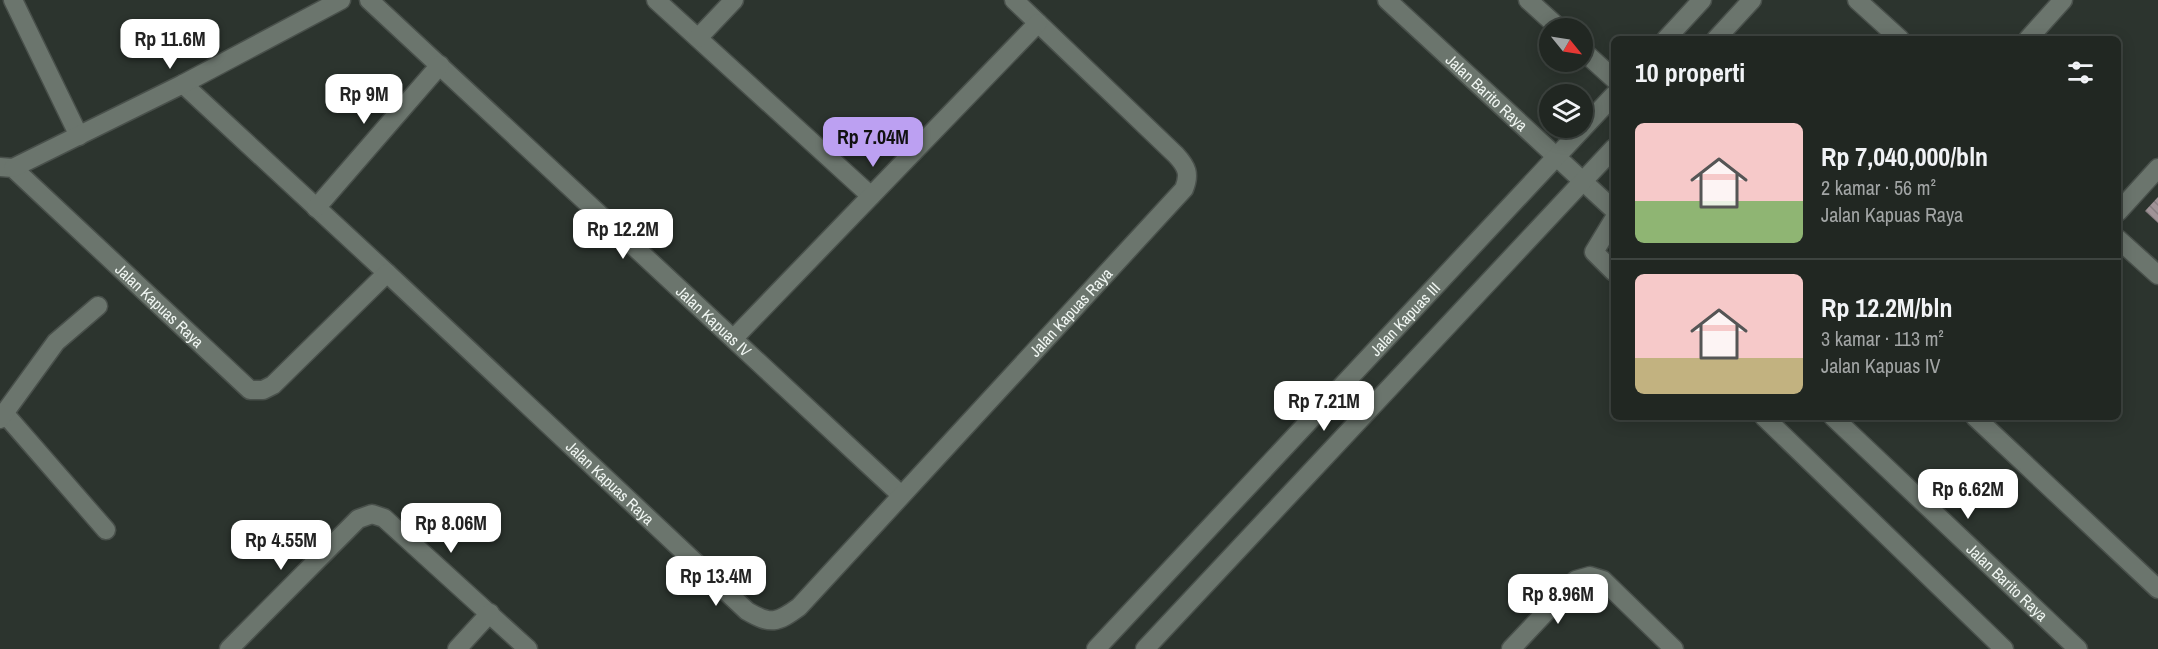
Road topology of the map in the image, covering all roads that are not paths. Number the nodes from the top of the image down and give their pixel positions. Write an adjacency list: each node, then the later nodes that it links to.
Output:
1 (13, 0): 25 (street)
2 (341, 0): 23 (street)
3 (369, 0): 21 (street, Jalan Kapuas IV)
4 (656, 0): 19 (street)
5 (734, 0): 19 (street)
6 (1014, 0): 14 (street, Jalan Kapuas Raya)
7 (1387, 0): 27 (street, Jalan Barito Raya)
8 (1528, 0): 13 (street)
9 (1702, 0): 15 (street)
10 (1752, 0): 16 (street)
11 (1857, 0): 17 (street)
12 (2063, 0): 18 (street)
13 (1548, 18)
14 (1038, 22): 31 (street); 46 (street, Jalan Kapuas Raya)
15 (1669, 36)
16 (1719, 36)
17 (1897, 36)
18 (2031, 36)
19 (698, 38): 31 (street)
20 (1593, 60): 22 (street)
21 (440, 65): 33 (street); 41 (street, Jalan Kapuas IV)
22 (1611, 76)
23 (183, 84): 25 (street); 33 (street)
24 (1611, 98): 27 (street, Jalan Kapuas III)
25 (79, 136): 28 (street)
26 (1611, 151): 30 (street)
27 (1557, 156): 30 (street, Jalan Barito Raya); 54 (street, Jalan Kapuas III)
28 (7, 168): 38 (street, Jalan Kapuas Raya)
29 (2158, 168): 34 (street)
30 (1584, 181): 32 (street, Jalan Barito Raya); 50 (street)
31 (871, 196): 41 (street)
32 (1611, 207)
33 (316, 208): 38 (street)
34 (2121, 209)
35 (1611, 224): 37 (street)
36 (2121, 242): 39 (street)
37 (1611, 269)
38 (387, 273): 46 (street, Jalan Kapuas Raya)
39 (2158, 275)
40 (98, 306): 42 (street)
41 (734, 338): 46 (street, Jalan Kapuas IV)
42 (2, 416): 47 (street)
43 (1767, 420): 57 (street)
44 (1836, 420): 58 (street, Jalan Barito Raya)
45 (1978, 420): 48 (street)
46 (901, 495)
47 (106, 530)
48 (2158, 589)
49 (490, 613): 51 (street); 52 (street); 53 (street)
50 (1153, 646)
51 (229, 649)
52 (457, 649)
53 (528, 649)
54 (1096, 649)
55 (1511, 649): 56 (street)
56 (1674, 649)
57 (2004, 649)
58 (2078, 649)

